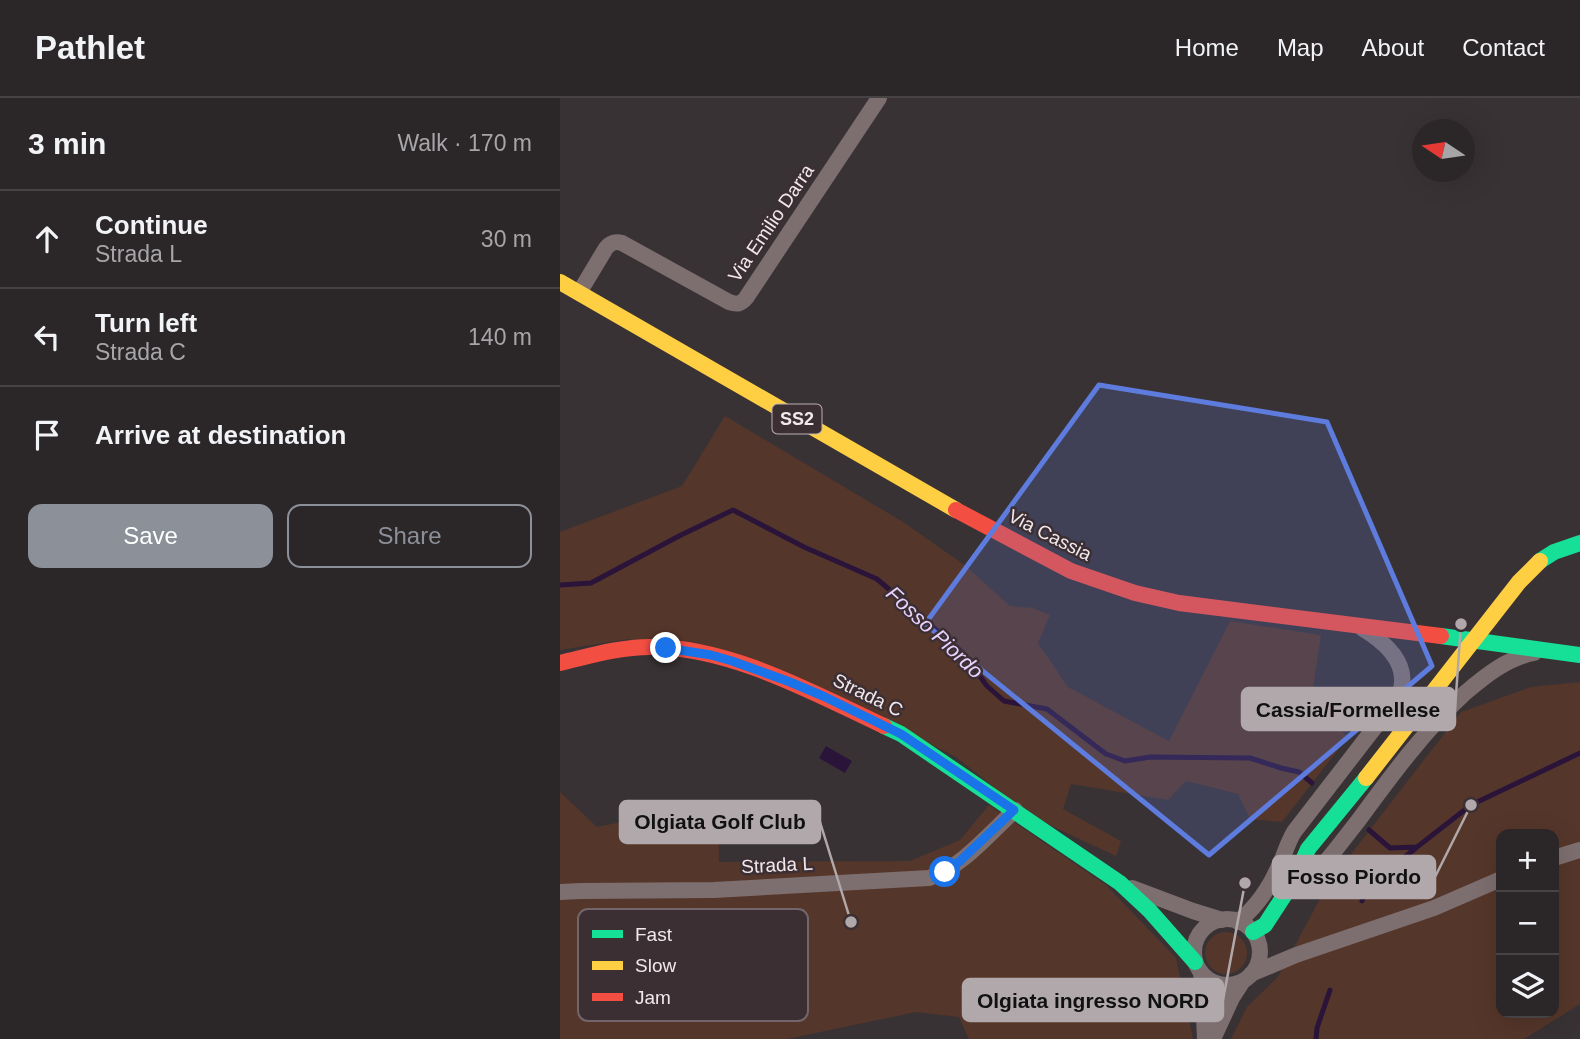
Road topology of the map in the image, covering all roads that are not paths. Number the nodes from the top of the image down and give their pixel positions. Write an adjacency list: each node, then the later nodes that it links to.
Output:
1 (878, 98): 3 (street, Via Emilio Darra)
2 (560, 282): 3 (street, Via Cassia / SS2)
3 (579, 292): 5 (street, Via Cassia / SS2)
4 (1580, 543): 10 (street, bridge)
5 (1352, 624): 6 (street, Via Cassia / SS2); 13 (street)
6 (1546, 651): 7 (street, Via Cassia / SS2); 14 (street)
7 (1580, 655)
8 (560, 663): 9 (street, Strada C)
9 (1014, 810): 16 (street, Strada C); 17 (street, Strada L)
10 (1308, 849): 13 (street); 14 (street)
11 (1580, 849): 12 (street)
12 (1559, 856)
13 (1279, 866): 18 (street)
14 (1295, 879): 19 (street)
15 (1496, 881): 20 (street)
16 (1120, 883): 18 (street, Strada C); 21 (street, Strada C)
17 (560, 892)
18 (1230, 921): 19 (street); 21 (street)
19 (1256, 939): 20 (street); 22 (street)
20 (1296, 955): 22 (street)
21 (1198, 967): 22 (street); 23 (street)
22 (1247, 977): 24 (street)
23 (1205, 1039)
24 (1213, 1039)

